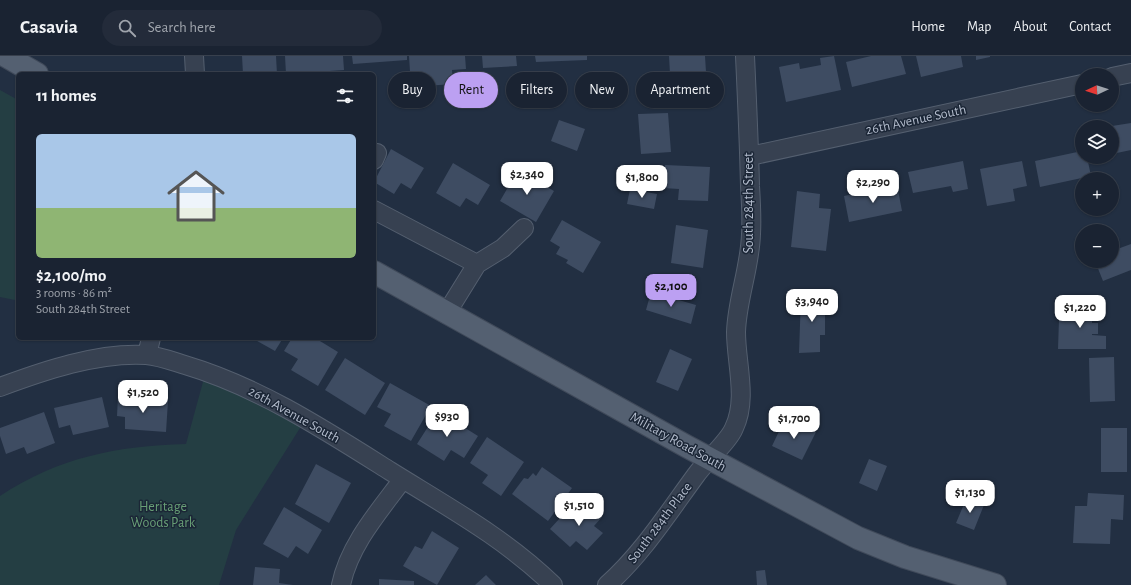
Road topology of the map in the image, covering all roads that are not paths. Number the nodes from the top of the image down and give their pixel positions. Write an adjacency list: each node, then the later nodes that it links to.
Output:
1 (6, 56): 4 (main road)
2 (194, 56): 5 (street)
3 (745, 56): 9 (street, South 284th Street)
4 (34, 72)
5 (195, 72)
6 (1131, 73): 7 (street)
7 (1119, 76)
8 (1075, 86): 9 (street, 26th Avenue South)
9 (750, 156): 17 (street, South 284th Street)
10 (376, 211): 12 (street)
11 (524, 228): 12 (street)
12 (477, 264): 14 (street)
13 (376, 273): 14 (main road, Military Road South)
14 (446, 314): 17 (main road, Military Road South)
15 (149, 346): 16 (street, 26th Avenue South); 18 (street, 26th Avenue South)
16 (0, 387)
17 (710, 458): 21 (street, South 284th Place); 22 (main road, Military Road South)
18 (403, 479): 19 (street); 20 (street, 26th Avenue South)
19 (341, 585)
20 (553, 585)
21 (607, 585)
22 (995, 585)

